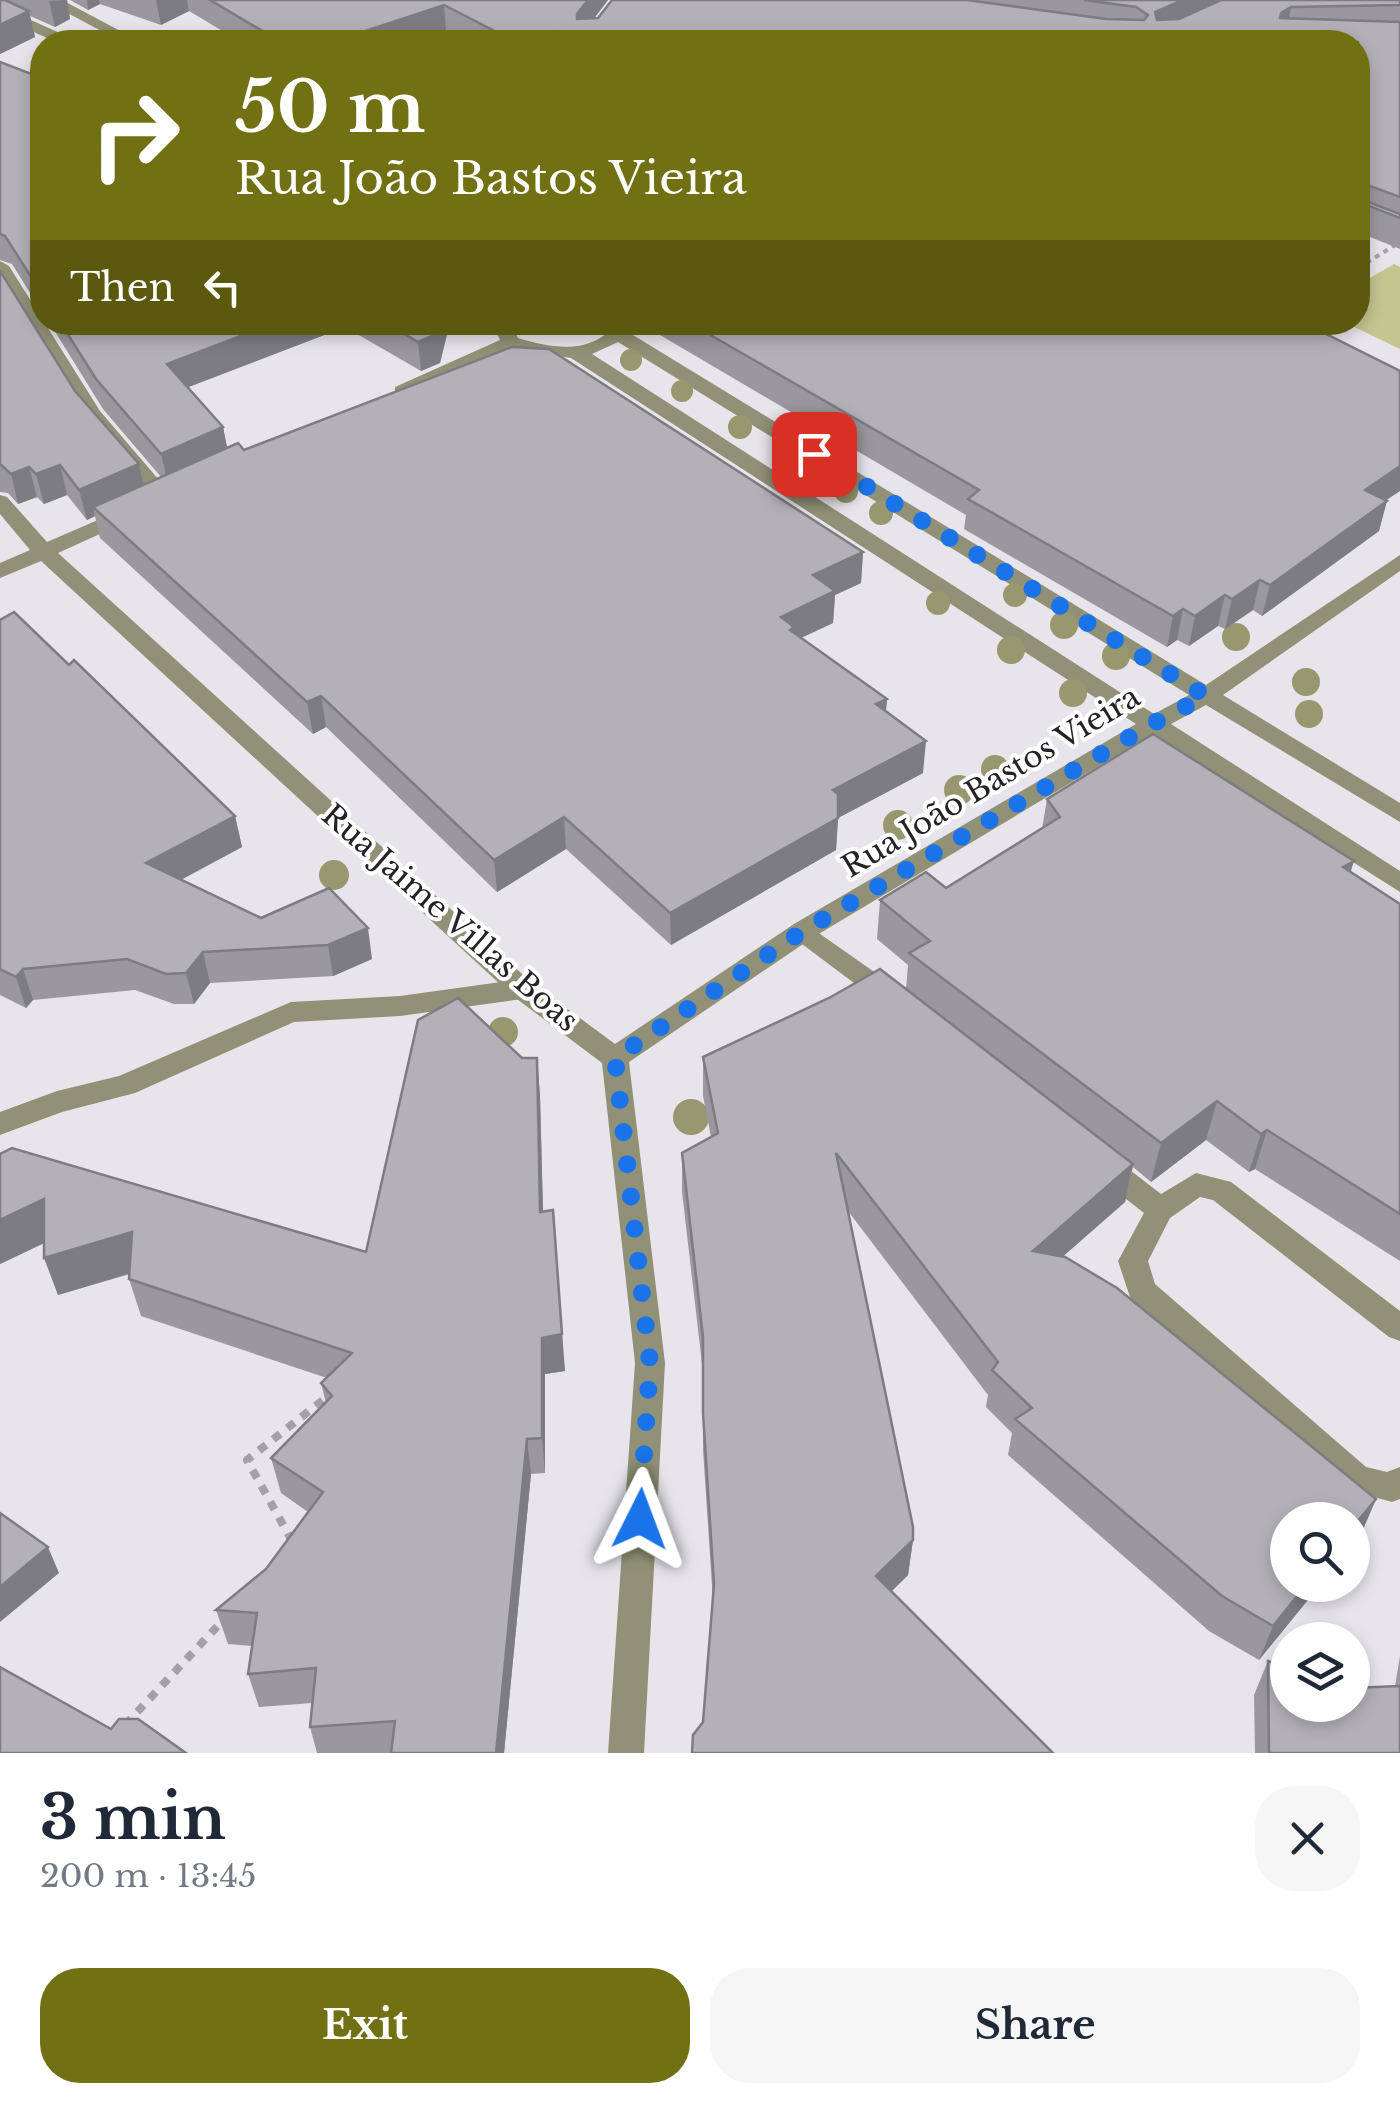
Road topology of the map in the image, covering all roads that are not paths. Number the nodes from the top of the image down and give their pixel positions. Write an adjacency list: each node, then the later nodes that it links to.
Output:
1 (50, 0): 4 (street)
2 (0, 11): 3 (street)
3 (42, 30)
4 (109, 30)
5 (0, 266): 6 (street)
6 (30, 314)
7 (43, 335): 15 (street)
8 (507, 335): 11 (street)
9 (616, 335): 12 (street)
10 (634, 335): 18 (street)
11 (511, 342): 12 (street); 13 (street)
12 (577, 353): 19 (street)
13 (390, 396)
14 (0, 501): 15 (street, Rua Jaime Villas Boas)
15 (44, 552): 17 (street); 23 (street, Rua Jaime Villas Boas)
16 (1400, 562): 18 (street, Rua João Bastos Vieira)
17 (0, 571)
18 (1206, 696): 19 (street, Rua João Bastos Vieira); 20 (street)
19 (1150, 725): 21 (street); 22 (street, Rua João Bastos Vieira)
20 (1400, 814)
21 (1400, 883)
22 (803, 931): 24 (street); 25 (street, Rua João Bastos Vieira)
23 (522, 989): 25 (street, Rua Jaime Villas Boas); 26 (street)
24 (920, 1020)
25 (615, 1058): 31 (street)
26 (0, 1124)
27 (1085, 1150): 28 (street)
28 (1160, 1210): 29 (street); 30 (street)
29 (1400, 1328)
30 (1400, 1481)
31 (626, 1753)

